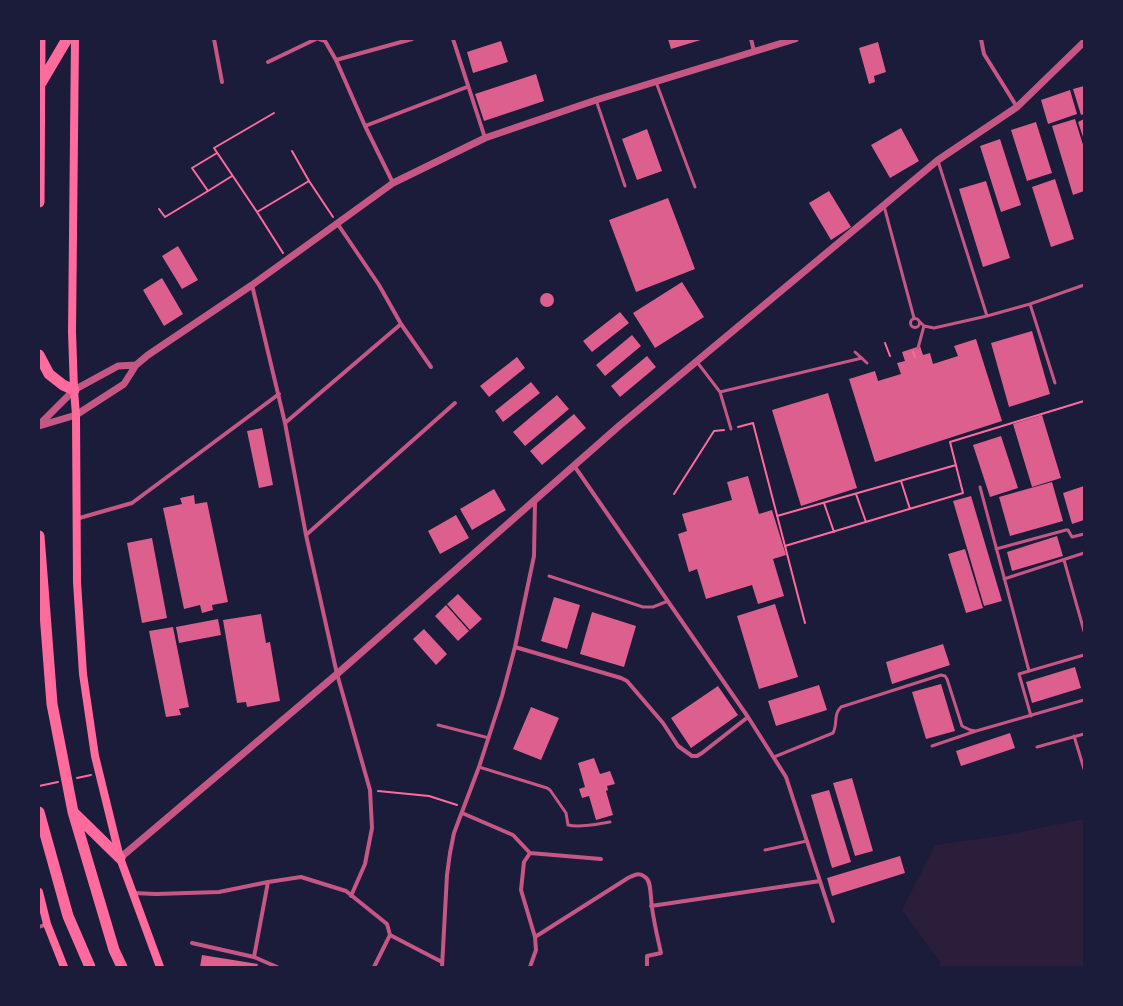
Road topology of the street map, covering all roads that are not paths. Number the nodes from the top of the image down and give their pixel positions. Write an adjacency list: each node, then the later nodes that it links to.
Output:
1 (40, 39): 17 (highway)
2 (67, 39): 17 (highway)
3 (74, 39): 47 (main road)
4 (214, 39): 15 (street)
5 (318, 39): 13 (street); 14 (street)
6 (412, 39): 13 (street)
7 (452, 39): 18 (street)
8 (751, 39): 12 (street)
9 (795, 39): 12 (street)
10 (981, 39): 20 (street)
11 (1084, 42): 20 (street)
12 (754, 51): 16 (street)
13 (336, 60): 21 (street)
14 (268, 62)
15 (222, 82)
16 (656, 82): 19 (street); 26 (lane)
17 (40, 84): 27 (highway)
18 (467, 86): 21 (street); 22 (street)
19 (596, 100): 22 (street); 25 (lane)
20 (1017, 107): 23 (street)
21 (365, 126): 24 (street)
22 (485, 138): 24 (street)
23 (938, 160): 28 (street); 33 (lane)
24 (393, 183): 29 (street)
25 (625, 186)
26 (695, 187)
27 (39, 202)
28 (883, 204): 34 (lane); 42 (street)
29 (337, 223): 30 (street); 36 (street)
30 (252, 285): 44 (street); 49 (street)
31 (1084, 285): 32 (lane)
32 (1030, 304): 33 (lane); 46 (lane)
33 (987, 316): 37 (lane)
34 (914, 318): 35 (lane); 35 (lane)
35 (919, 321): 37 (lane)
36 (401, 324): 45 (street); 52 (street)
37 (924, 326): 38 (lane)
38 (918, 348)
39 (856, 352): 41 (lane)
40 (39, 355): 47 (highway)
41 (862, 358): 43 (lane); 48 (lane)
42 (697, 362): 48 (lane); 55 (street)
43 (867, 362)
44 (136, 365): 47 (street); 51 (street)
45 (432, 367)
46 (1055, 383)
47 (74, 390): 51 (main road); 53 (street)
48 (720, 392): 54 (lane)
49 (279, 394): 52 (street); 58 (street)
50 (455, 403): 60 (street)
51 (76, 415): 53 (street); 58 (main road)
52 (285, 423): 60 (street)
53 (39, 425)
54 (731, 429)
55 (575, 467): 57 (street); 67 (street)
56 (980, 487): 62 (lane)
57 (535, 501): 69 (street); 72 (street)
58 (76, 519): 93 (main road)
59 (1084, 534): 62 (lane)
60 (306, 535): 72 (street)
61 (39, 536): 87 (highway)
62 (996, 549): 66 (lane)
63 (1084, 553): 64 (lane)
64 (1064, 560): 66 (lane); 68 (lane)
65 (549, 576): 67 (lane)
66 (1004, 580): 71 (lane)
67 (668, 601): 75 (street)
68 (1084, 631)
69 (515, 647): 75 (street); 80 (street)
70 (1084, 655): 71 (lane)
71 (1029, 671): 74 (lane)
72 (337, 674): 93 (street); 99 (street)
73 (1084, 700): 74 (lane)
74 (1031, 716): 77 (lane)
75 (748, 717): 83 (street)
76 (438, 725): 80 (lane)
77 (976, 731): 81 (lane); 83 (lane)
78 (1084, 734): 79 (lane)
79 (1074, 736): 82 (lane); 85 (lane)
80 (489, 738): 84 (street)
81 (932, 746)
82 (1037, 747)
83 (774, 757): 90 (street)
84 (479, 767): 88 (street); 89 (lane)
85 (1084, 769)
86 (39, 812): 110 (highway)
87 (73, 812): 93 (highway); 111 (highway)
88 (462, 813): 92 (street); 108 (street)
89 (610, 822)
90 (807, 841): 91 (lane); 96 (street)
91 (764, 850)
92 (530, 853): 94 (street); 105 (street)
93 (120, 858): 98 (main road)
94 (601, 859)
95 (268, 882): 98 (street); 99 (street); 107 (street)
96 (820, 882): 100 (street); 101 (street)
97 (39, 892): 102 (main road)
98 (134, 893): 112 (main road)
99 (351, 896): 104 (street)
100 (651, 906): 105 (street); 116 (street)
101 (833, 921)
102 (47, 924): 103 (street); 109 (main road)
103 (39, 928)
104 (390, 935): 108 (street); 114 (street)
105 (535, 937): 115 (street)
106 (192, 943): 107 (street)
107 (254, 957): 113 (street)
108 (442, 965)
109 (64, 967)
110 (90, 967)
111 (122, 967)
112 (160, 967)
113 (277, 967)
114 (374, 967)
115 (530, 967)
116 (647, 967)

